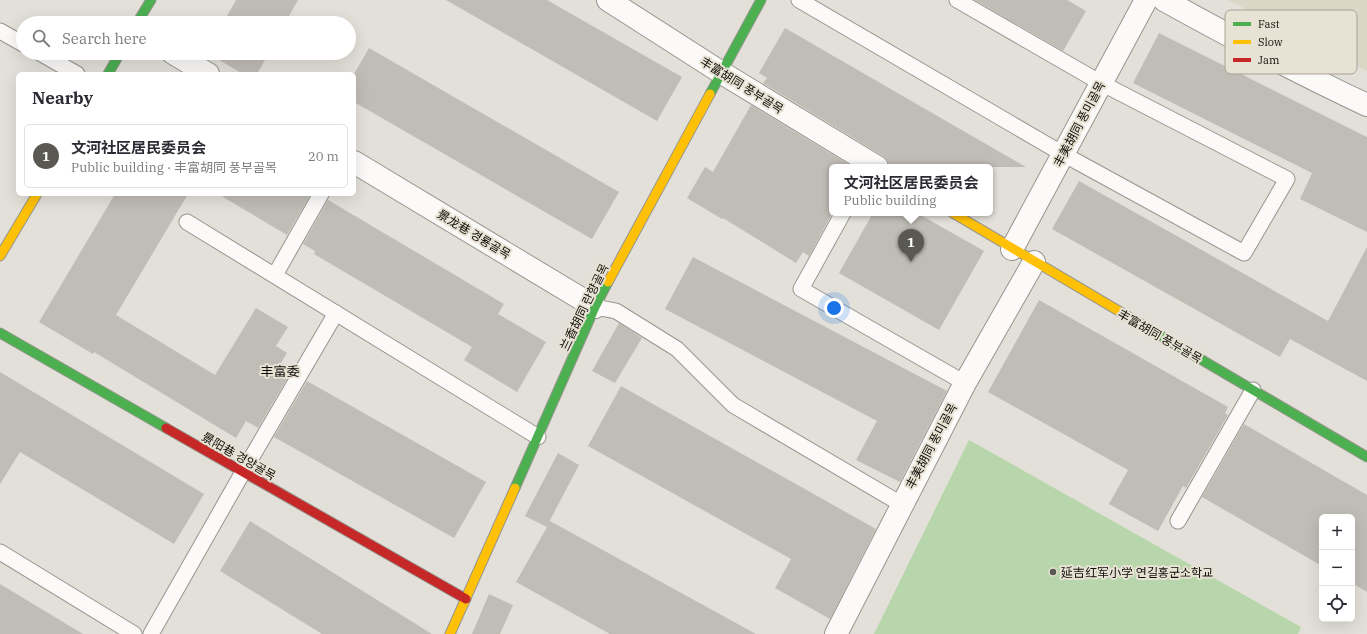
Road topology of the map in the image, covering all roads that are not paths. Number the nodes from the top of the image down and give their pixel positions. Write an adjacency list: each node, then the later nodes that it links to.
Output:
1 (151, 0): 8 (street)
2 (608, 0): 18 (street, 丰富胡同 풍부골목)
3 (761, 0): 18 (street, 兰香胡同 란향골목)
4 (799, 0): 22 (lane)
5 (957, 0): 20 (lane)
6 (1146, 0): 20 (street, 丰美胡同 풍미골목)
7 (1164, 0): 10 (street)
8 (141, 16)
9 (0, 31): 11 (lane)
10 (1225, 33)
11 (16, 40)
12 (52, 60): 15 (lane)
13 (116, 60): 16 (street)
14 (185, 60): 17 (street)
15 (73, 72)
16 (109, 72)
17 (205, 72)
18 (722, 73): 24 (street, 丰富胡同 풍부골목); 34 (street, 兰香胡同 란향골목)
19 (1302, 74): 21 (street)
20 (1102, 83): 22 (street, 丰美胡同 풍미골목); 22 (lane)
21 (1367, 105)
22 (1063, 154): 30 (street, 丰美胡同 풍미골목)
23 (356, 163): 34 (street, 景龙巷 경룡골목)
24 (869, 164)
25 (36, 196): 31 (street)
26 (320, 196): 33 (lane)
27 (841, 216): 37 (lane)
28 (958, 216): 30 (street, 丰富胡同 풍부골목)
29 (187, 222): 33 (lane)
30 (1012, 249): 32 (street, 丰富胡同 풍부골목)
31 (0, 256)
32 (1034, 262): 37 (street, 丰美胡同 풍미골목); 38 (street, 丰富胡同 풍부골목)
33 (275, 276): 35 (lane)
34 (595, 307): 39 (street, 兰香胡同 란향골목); 42 (lane)
35 (336, 313): 39 (lane); 41 (lane)
36 (0, 333): 41 (street, 景阳巷 경양골목)
37 (965, 382): 42 (street, 丰美胡同 풍미골목)
38 (1253, 390): 40 (street, 丰富胡同 풍부골목); 43 (lane)
39 (538, 437): 45 (street, 兰香胡同 란향골목)
40 (1367, 458)
41 (243, 472): 45 (street, 景阳巷 경양골목); 47 (lane)
42 (901, 504): 49 (street, 丰美胡同 풍미골목)
43 (1178, 521)
44 (0, 552): 46 (lane)
45 (466, 599): 48 (street, 兰香胡同 란향골목)
46 (134, 634)
47 (151, 634)
48 (450, 634)
49 (836, 634)

